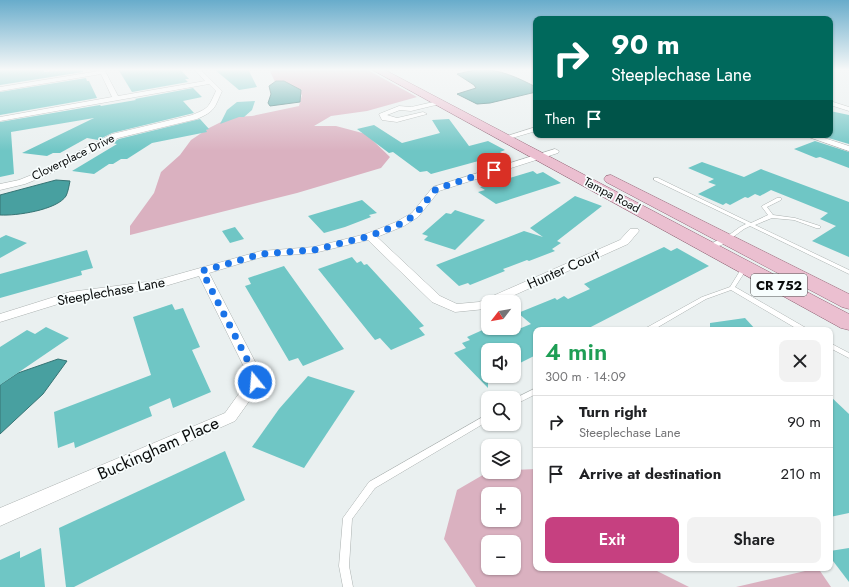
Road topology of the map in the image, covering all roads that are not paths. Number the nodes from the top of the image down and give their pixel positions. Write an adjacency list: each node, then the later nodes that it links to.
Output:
1 (130, 96): 5 (street)
2 (217, 96): 19 (street, Cloverplace Drive)
3 (426, 96): 7 (main road, Tampa Road / CR 752)
4 (450, 96): 12 (main road)
5 (116, 99): 13 (street)
6 (849, 100): 8 (street)
7 (434, 101): 11 (street); 14 (main road, Tampa Road / CR 752)
8 (833, 103)
9 (833, 104): 10 (street)
10 (849, 109)
11 (423, 114)
12 (487, 115)
13 (0, 119)
14 (506, 132): 16 (main road, Tampa Road / CR 752); 16 (main road, Tampa Road / CR 752)
15 (815, 138): 17 (street)
16 (542, 144): 25 (street, Steeplechase Lane); 26 (main road, Tampa Road / CR 752); 27 (main road, Tampa Road / CR 752)
17 (849, 150)
18 (656, 179): 22 (lane)
19 (0, 186)
20 (778, 199): 21 (lane)
21 (771, 216): 22 (lane); 23 (lane)
22 (750, 225): 26 (lane); 30 (lane)
23 (818, 227)
24 (634, 231): 32 (street, Hunter Court)
25 (370, 236): 29 (street, Steeplechase Lane); 34 (street, Hunter Court)
26 (727, 239): 27 (street); 33 (main road, Tampa Road / CR 752)
27 (709, 248): 28 (main road, Tampa Road / CR 752)
28 (746, 267): 31 (lane); 36 (main road, Tampa Road / CR 752)
29 (202, 271): 35 (street, Steeplechase Lane); 44 (street, Buckingham Place)
30 (849, 272)
31 (732, 288): 37 (lane); 38 (lane)
32 (505, 295)
33 (849, 302)
34 (481, 306)
35 (0, 318)
36 (849, 323)
37 (653, 327)
38 (799, 327)
39 (833, 347): 40 (lane)
40 (849, 356)
41 (533, 392): 42 (lane)
42 (521, 398)
43 (481, 421): 45 (lane)
44 (0, 517)
45 (348, 587)

